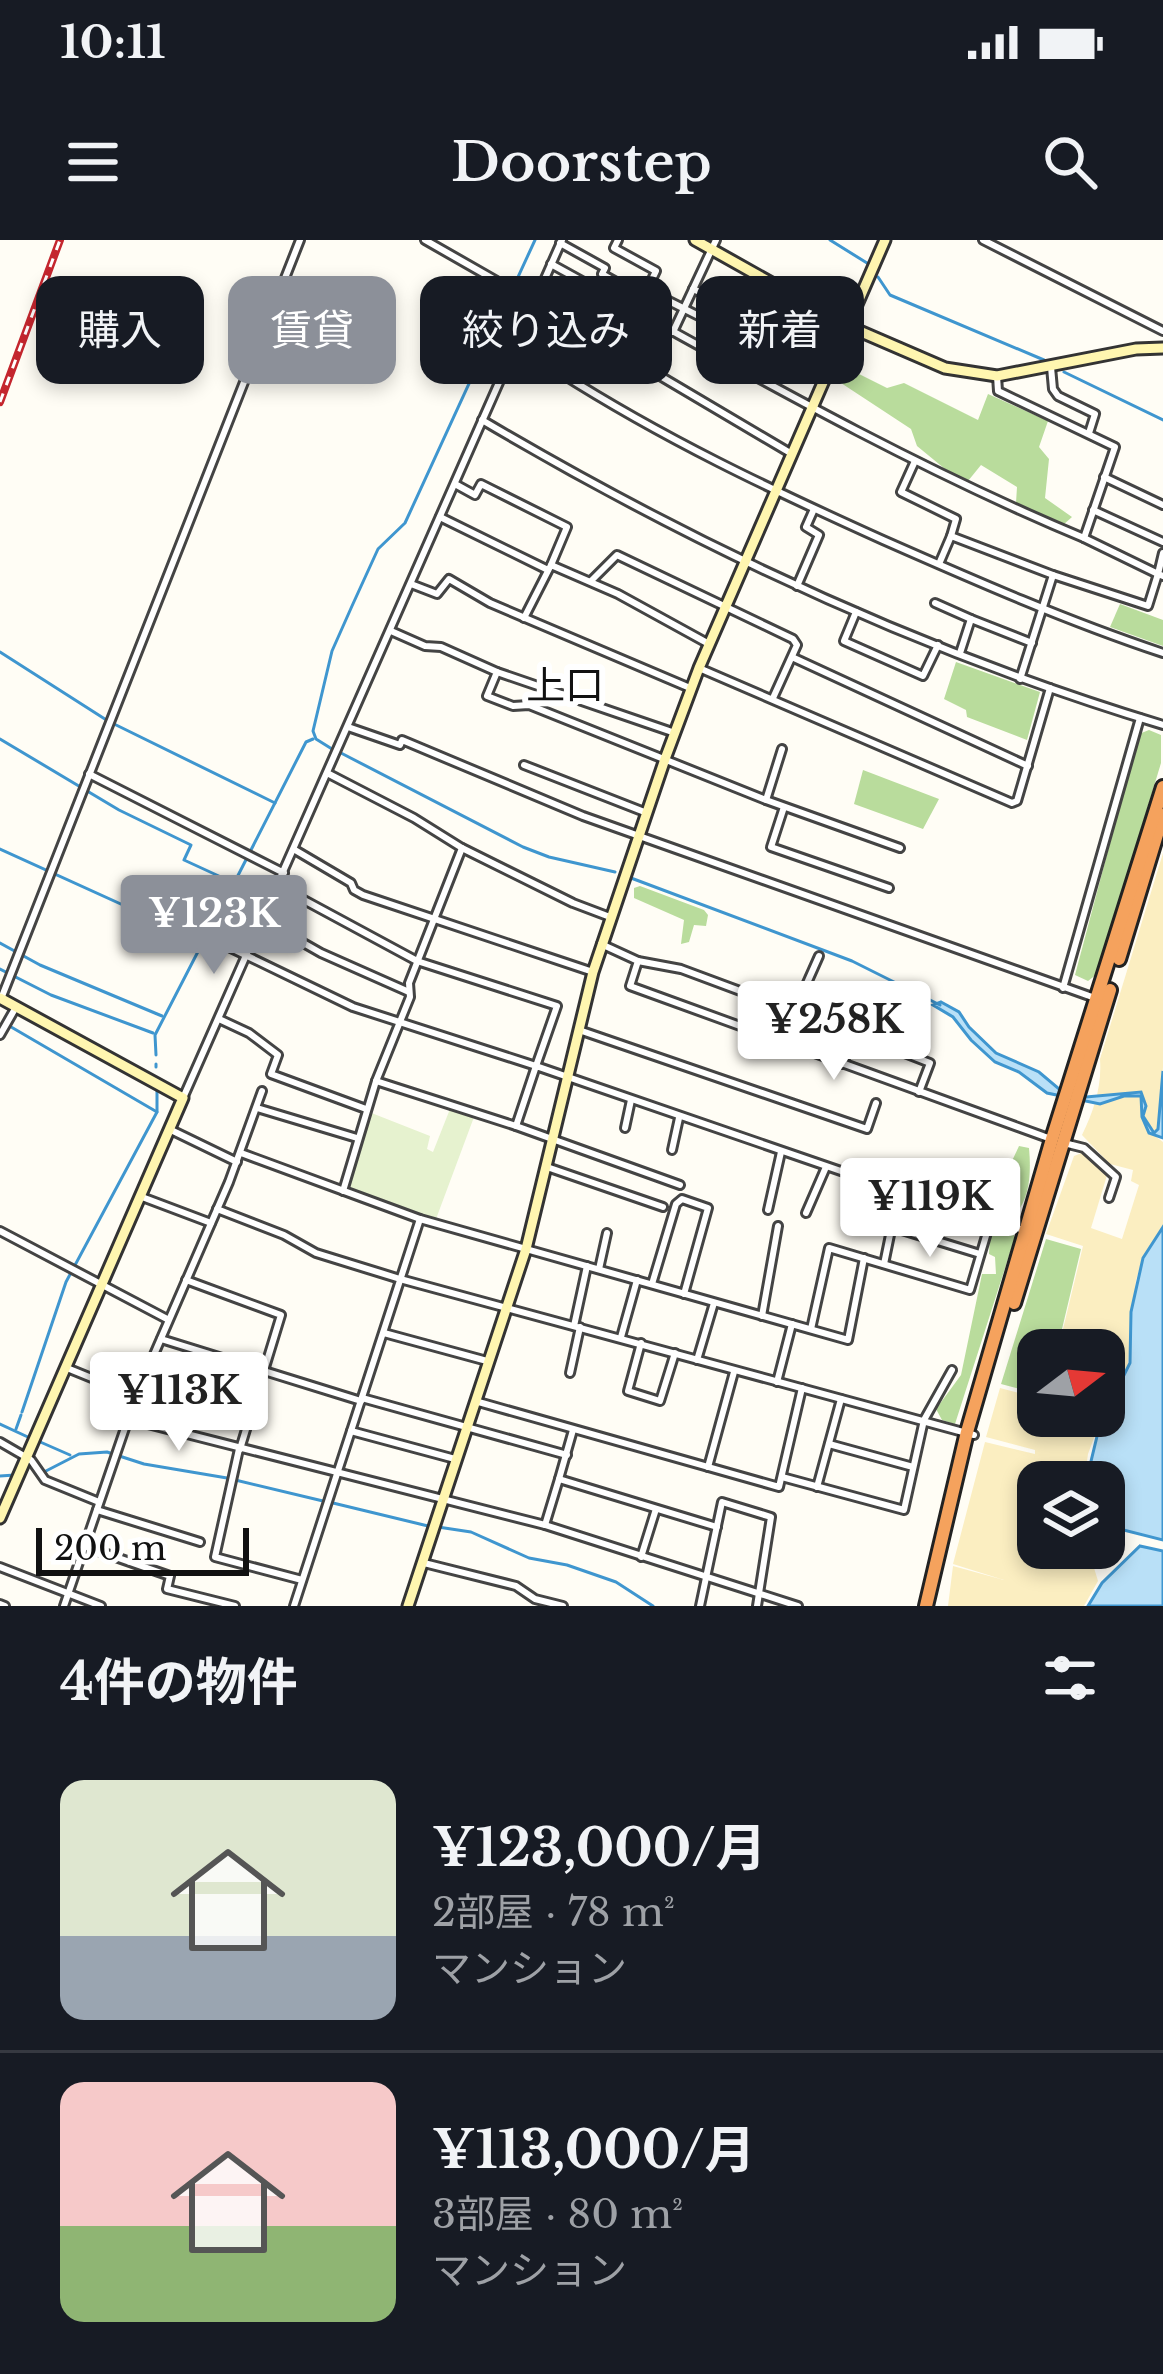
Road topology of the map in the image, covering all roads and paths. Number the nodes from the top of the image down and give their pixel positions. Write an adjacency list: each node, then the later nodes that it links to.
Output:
1 (300, 240): 82 (street)
2 (424, 240): 10 (street)
3 (617, 240): 13 (street)
4 (695, 240): 8 (street)
5 (886, 240): 17 (street)
6 (983, 240): 21 (street)
7 (561, 242): 9 (street); 12 (street)
8 (713, 244): 14 (street); 15 (street)
9 (551, 264): 11 (street); 22 (street)
10 (487, 276)
11 (546, 276)
12 (606, 276)
13 (654, 276)
14 (766, 276)
15 (693, 290): 16 (street); 19 (street)
16 (696, 291)
17 (864, 293)
18 (672, 304): 19 (street)
19 (683, 310): 20 (street); 22 (street)
20 (696, 316)
21 (1163, 331)
22 (673, 332): 31 (street)
23 (864, 333): 26 (street)
24 (1163, 348): 25 (street)
25 (1051, 367): 26 (street); 33 (street)
26 (997, 376): 33 (street)
27 (498, 384): 32 (street)
28 (579, 384): 38 (street)
29 (672, 384): 34 (street)
30 (824, 384): 31 (street)
31 (814, 406): 34 (street); 35 (street)
32 (482, 420): 37 (street); 47 (street)
33 (1089, 433): 36 (street)
34 (793, 455): 38 (street)
35 (915, 461): 43 (street); 44 (street)
36 (1105, 477): 39 (street); 41 (street)
37 (454, 484): 42 (street); 49 (street)
38 (776, 493): 40 (street); 47 (street)
39 (1163, 505)
40 (814, 509): 48 (street); 54 (street)
41 (1093, 511): 44 (street); 45 (street)
42 (440, 518): 49 (street); 53 (street)
43 (951, 536): 48 (street); 50 (street)
44 (1084, 538): 51 (street)
45 (1163, 542)
46 (1163, 553): 51 (street)
47 (745, 563): 54 (street); 56 (street)
48 (939, 564): 57 (street)
49 (549, 567): 52 (street); 59 (street)
50 (1053, 575): 51 (street); 57 (street)
51 (1160, 575)
52 (591, 581): 56 (street); 63 (street)
53 (411, 584): 59 (street); 61 (street)
54 (796, 586): 58 (street)
55 (935, 603): 60 (street)
56 (726, 608): 63 (street); 67 (street)
57 (1042, 610): 62 (street); 66 (street)
58 (856, 612): 64 (street); 64 (street)
59 (524, 617): 71 (street)
60 (971, 619): 62 (street); 65 (street)
61 (391, 631): 69 (street); 76 (street)
62 (1032, 643): 70 (street)
63 (710, 644): 68 (street)
64 (938, 644): 65 (street)
65 (960, 653): 70 (street)
66 (1163, 653)
67 (794, 658): 73 (street); 81 (street)
68 (699, 668): 71 (street); 73 (street)
69 (497, 672): 77 (street); 79 (street)
70 (1020, 679): 72 (street)
71 (690, 688): 77 (street)
72 (1050, 688): 74 (street); 81 (street)
73 (773, 698): 81 (street)
74 (1140, 718): 75 (street); 105 (street)
75 (1163, 725)
76 (348, 727): 83 (street); 89 (street)
77 (675, 733): 79 (street)
78 (782, 749): 85 (street)
79 (665, 759): 85 (street); 87 (street)
80 (524, 765): 87 (street)
81 (1028, 766)
82 (89, 773): 93 (street); 107 (street)
83 (327, 773): 90 (street); 92 (street)
84 (1163, 787): 108 (highway)
85 (766, 800): 86 (street)
86 (784, 807): 91 (street); 95 (street)
87 (647, 812): 89 (street)
88 (1163, 815): 122 (highway)
89 (640, 834): 96 (street); 105 (street)
90 (462, 848): 96 (street); 98 (street)
91 (900, 848)
92 (295, 850): 93 (street); 98 (street)
93 (284, 874): 94 (street)
94 (278, 886): 97 (street); 102 (street)
95 (889, 888)
96 (610, 917): 99 (street)
97 (263, 920): 100 (street); 100 (street); 106 (street)
98 (433, 921): 102 (street); 104 (street)
99 (601, 944): 103 (street); 104 (street)
100 (247, 956): 111 (street); 112 (street)
101 (819, 956): 110 (street)
102 (417, 961): 106 (street); 117 (street)
103 (638, 961): 110 (street); 116 (street)
104 (592, 972): 113 (street)
105 (1063, 988): 108 (street)
106 (409, 992): 112 (street)
107 (1, 999): 109 (street)
108 (1098, 999): 122 (highway)
109 (16, 1007): 115 (street); 123 (street)
110 (795, 1010): 114 (street)
111 (219, 1019): 123 (street); 127 (street)
112 (401, 1023): 117 (street); 119 (street)
113 (579, 1030): 118 (street); 125 (street)
114 (853, 1033): 116 (street); 121 (street)
115 (0, 1035)
116 (843, 1064): 121 (street)
117 (536, 1066): 118 (street); 129 (street)
118 (568, 1078): 124 (street); 133 (street)
119 (376, 1081): 127 (street); 129 (street)
120 (262, 1091): 126 (street)
121 (919, 1092): 134 (street)
122 (1072, 1097): 134 (highway)
123 (183, 1098): 131 (street)
124 (631, 1100): 128 (street); 130 (street)
125 (876, 1103)
126 (257, 1108): 132 (street); 137 (street)
127 (366, 1109): 132 (street)
128 (680, 1117): 135 (street); 136 (street)
129 (516, 1126): 133 (street)
130 (625, 1128)
131 (171, 1130): 138 (street); 144 (street)
132 (357, 1138): 142 (street)
133 (554, 1140): 139 (street); 141 (street)
134 (1058, 1141): 145 (street); 156 (highway); 200 (highway)
135 (672, 1150)
136 (782, 1152): 140 (street); 148 (street)
137 (241, 1153): 138 (street); 142 (street)
138 (237, 1162): 147 (street)
139 (548, 1167): 146 (street); 158 (street)
140 (826, 1167): 143 (street); 149 (street)
141 (680, 1185)
142 (343, 1191): 150 (street)
143 (899, 1191): 151 (street); 154 (street)
144 (142, 1197): 152 (street); 167 (street)
145 (1109, 1198)
146 (663, 1207)
147 (217, 1209): 152 (street); 164 (street)
148 (768, 1210)
149 (806, 1213)
150 (420, 1219): 158 (street); 164 (street)
151 (991, 1220): 156 (street); 159 (street)
152 (211, 1223): 165 (street)
153 (778, 1226): 172 (street)
154 (892, 1227): 159 (street); 161 (street)
155 (0, 1231): 167 (street)
156 (1027, 1232): 200 (highway)
157 (608, 1233): 163 (street)
158 (526, 1249): 162 (street); 171 (street)
159 (980, 1254): 161 (street)
160 (864, 1258): 161 (street); 176 (street); 176 (street)
161 (884, 1264)
162 (587, 1266): 163 (street); 175 (street)
163 (599, 1270): 166 (street)
164 (400, 1279): 171 (street); 177 (street)
165 (185, 1280): 173 (street); 187 (street)
166 (637, 1280): 168 (street); 178 (street)
167 (103, 1284): 173 (street); 184 (street)
168 (652, 1284): 169 (street); 169 (street)
169 (684, 1294): 170 (street)
170 (714, 1303): 172 (street); 182 (street)
171 (506, 1310): 175 (street); 183 (street)
172 (762, 1316): 174 (street)
173 (168, 1319): 179 (street)
174 (792, 1324): 176 (street); 189 (street)
175 (577, 1327): 178 (street); 188 (street)
176 (811, 1329)
177 (384, 1333): 183 (street); 192 (street)
178 (621, 1337): 180 (street)
179 (161, 1339): 187 (street); 191 (street)
180 (640, 1342): 181 (street); 181 (street)
181 (675, 1353): 182 (street)
182 (697, 1360): 186 (street)
183 (487, 1361): 194 (street)
184 (66, 1367): 191 (street); 205 (street)
185 (952, 1370): 196 (street)
186 (734, 1371): 189 (street); 207 (street)
187 (264, 1372): 192 (street); 203 (street)
188 (570, 1373)
189 (777, 1382): 190 (street)
190 (802, 1388): 193 (street); 210 (street)
191 (136, 1396): 195 (street)
192 (362, 1399): 197 (street); 199 (street)
193 (841, 1399): 196 (street); 202 (street)
194 (474, 1401): 197 (street); 198 (street)
195 (128, 1419): 203 (street); 214 (street)
196 (924, 1420): 200 (street); 208 (street)
197 (466, 1428): 204 (street); 206 (street)
198 (574, 1429): 204 (street); 207 (street)
199 (351, 1431): 206 (street); 209 (street)
200 (970, 1434): 237 (highway)
201 (0, 1442): 205 (street)
202 (829, 1444): 208 (street); 212 (street)
203 (240, 1449): 209 (street); 225 (street)
204 (567, 1455): 211 (street)
205 (27, 1457): 214 (street); 216 (street)
206 (455, 1459): 213 (street)
207 (708, 1467): 210 (street)
208 (913, 1467): 212 (street)
209 (337, 1474): 213 (street); 225 (street)
210 (782, 1477): 212 (street)
211 (559, 1479): 215 (street); 217 (street)
212 (817, 1487)
213 (442, 1499): 217 (street); 222 (street)
214 (98, 1506): 219 (street); 220 (street)
215 (656, 1509): 218 (street); 221 (street)
216 (0, 1518)
217 (545, 1525): 221 (street)
218 (717, 1526): 224 (street); 227 (street)
219 (200, 1542)
220 (84, 1546): 226 (street); 231 (street)
221 (641, 1557): 224 (street)
222 (422, 1562): 228 (street); 233 (street)
223 (0, 1568): 226 (street)
224 (708, 1579): 227 (street); 234 (street)
225 (302, 1580): 232 (street)
226 (68, 1592): 229 (street); 230 (street)
227 (758, 1596): 235 (street); 236 (street)
228 (411, 1605)
229 (64, 1606)
230 (101, 1606)
231 (235, 1606)
232 (294, 1606)
233 (563, 1606)
234 (700, 1606)
235 (757, 1606)
236 (798, 1606)
237 (930, 1606)

